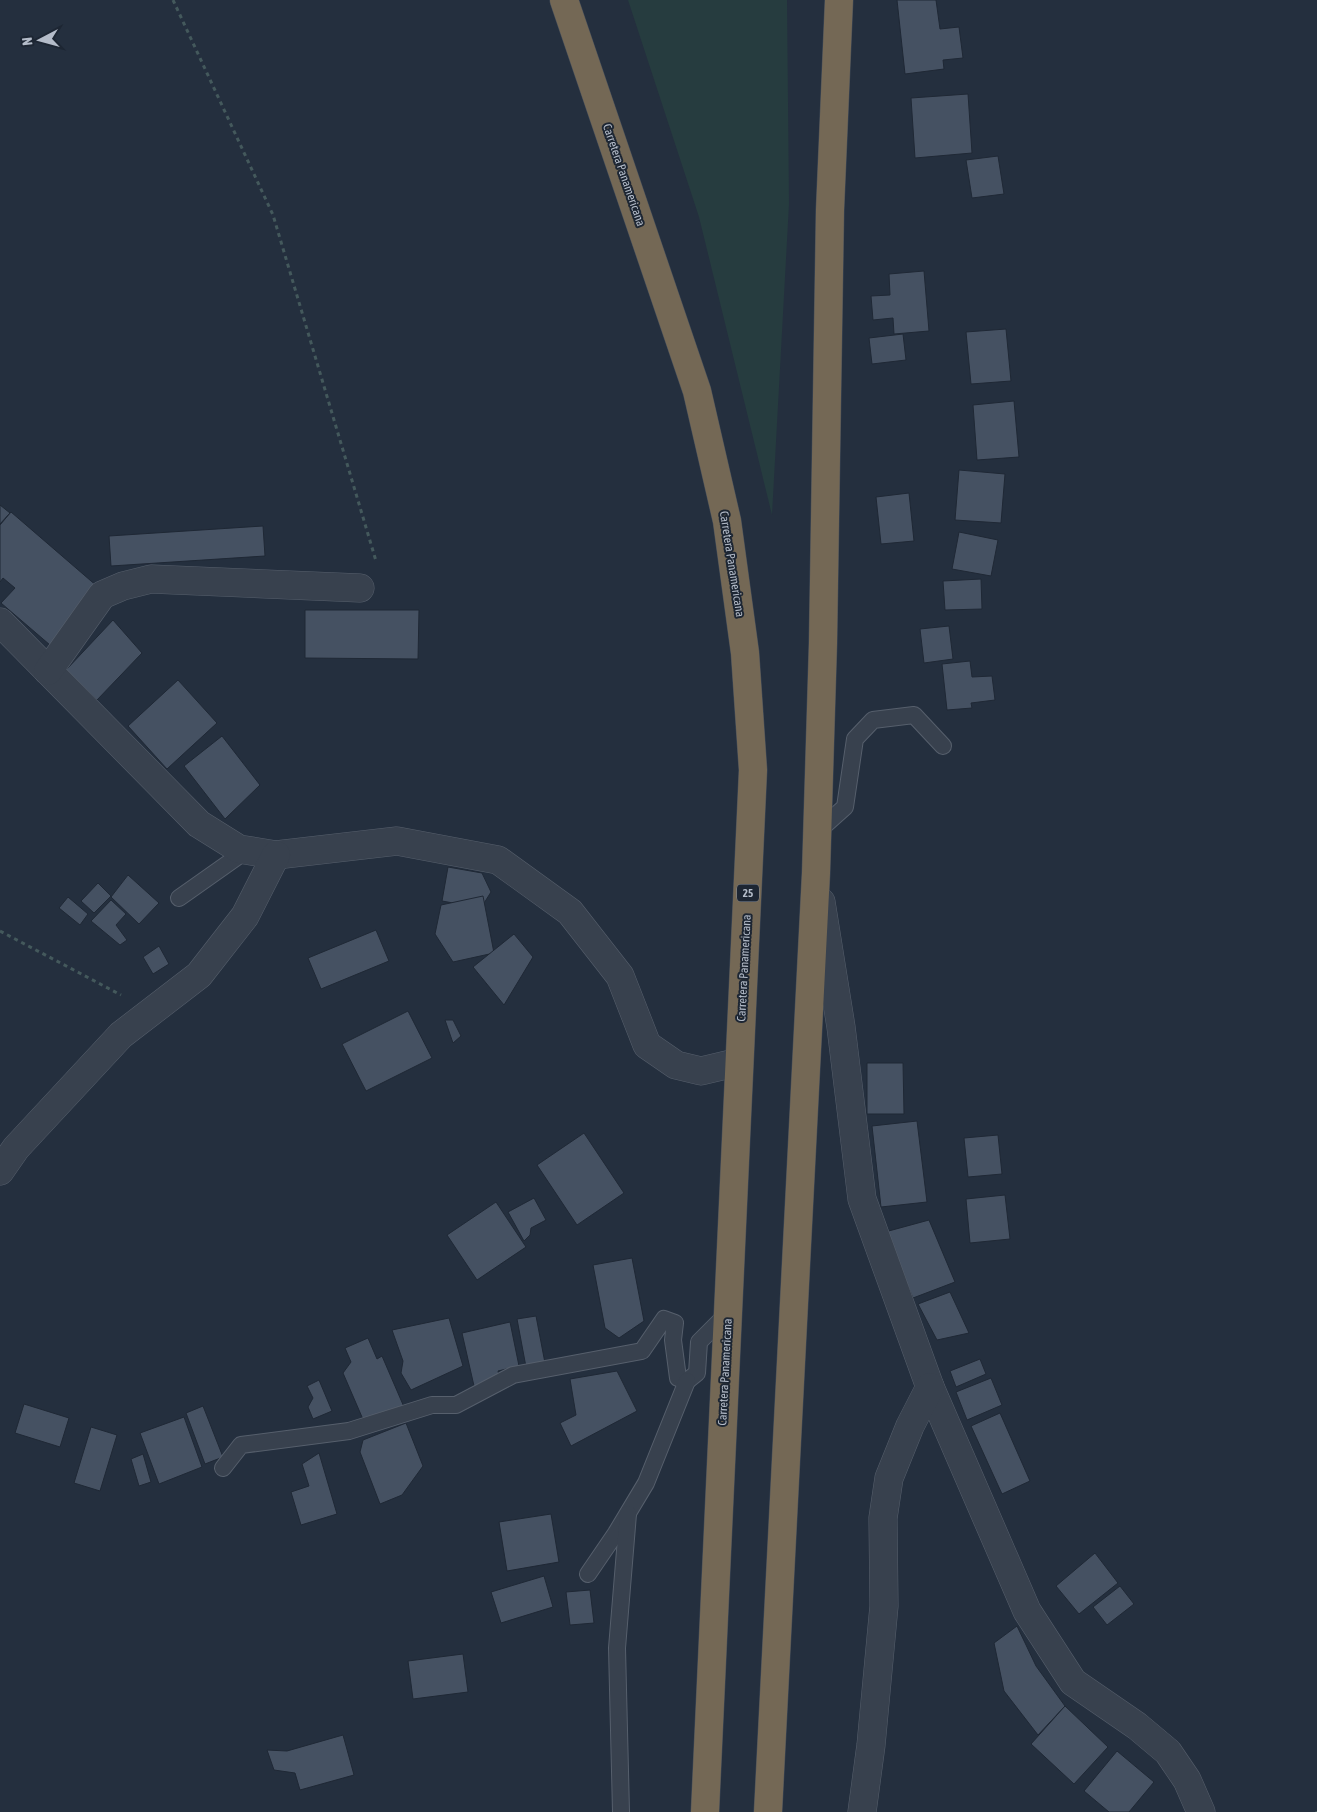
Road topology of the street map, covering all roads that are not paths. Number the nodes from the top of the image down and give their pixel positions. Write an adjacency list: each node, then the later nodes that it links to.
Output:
1 (564, 0): 12 (highway, Carretera Panamericana / 25)
2 (839, 0): 7 (highway)
3 (360, 588): 5 (street)
4 (0, 622): 5 (street)
5 (48, 670): 8 (street)
6 (943, 746): 7 (lane)
7 (817, 832): 10 (highway)
8 (247, 850): 9 (street); 11 (lane)
9 (276, 855): 12 (street); 13 (street)
10 (816, 873): 16 (street); 22 (highway)
11 (179, 898)
12 (739, 1062): 14 (highway, Carretera Panamericana / 25)
13 (0, 1170)
14 (728, 1314): 15 (lane); 21 (highway, Carretera Panamericana / 25)
15 (687, 1381): 17 (lane); 18 (lane)
16 (930, 1387): 23 (street); 24 (street)
17 (223, 1468)
18 (628, 1514): 19 (lane); 20 (lane)
19 (588, 1574)
20 (621, 1812)
21 (705, 1812)
22 (768, 1812)
23 (862, 1812)
24 (1202, 1812)

